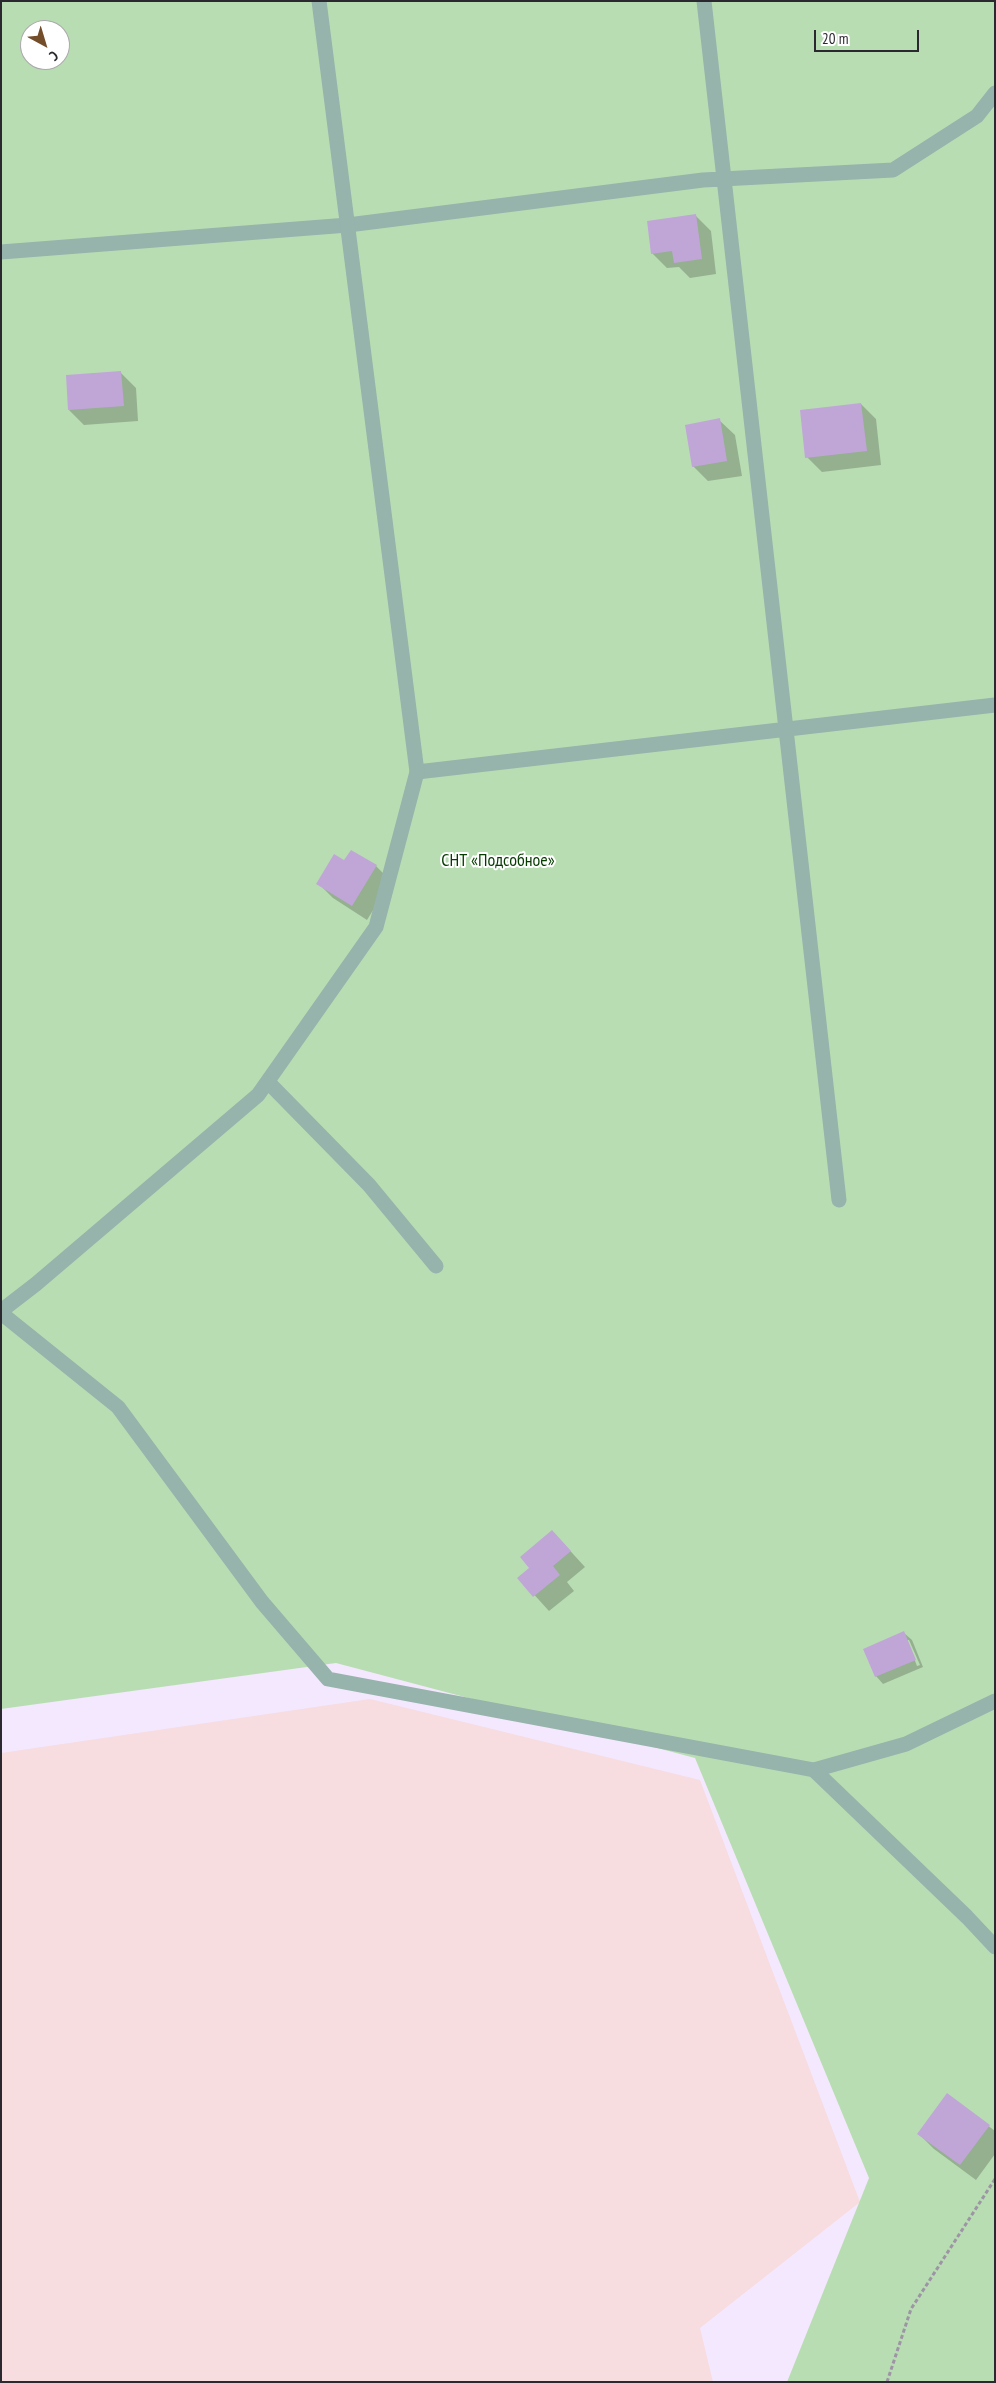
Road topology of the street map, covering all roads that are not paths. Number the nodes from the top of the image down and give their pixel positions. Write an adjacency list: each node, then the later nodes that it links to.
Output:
1 (320, 1): 5 (street)
2 (704, 1): 4 (street)
3 (995, 93): 4 (street)
4 (724, 178): 5 (street); 8 (street)
5 (348, 225): 6 (street); 9 (street)
6 (1, 252)
7 (995, 705): 8 (street)
8 (786, 729): 9 (street); 11 (street)
9 (417, 772): 10 (street)
10 (268, 1082): 12 (street); 13 (street)
11 (839, 1200)
12 (436, 1266)
13 (1, 1312): 15 (street)
14 (995, 1701): 15 (street)
15 (814, 1770): 16 (street)
16 (995, 1947)

